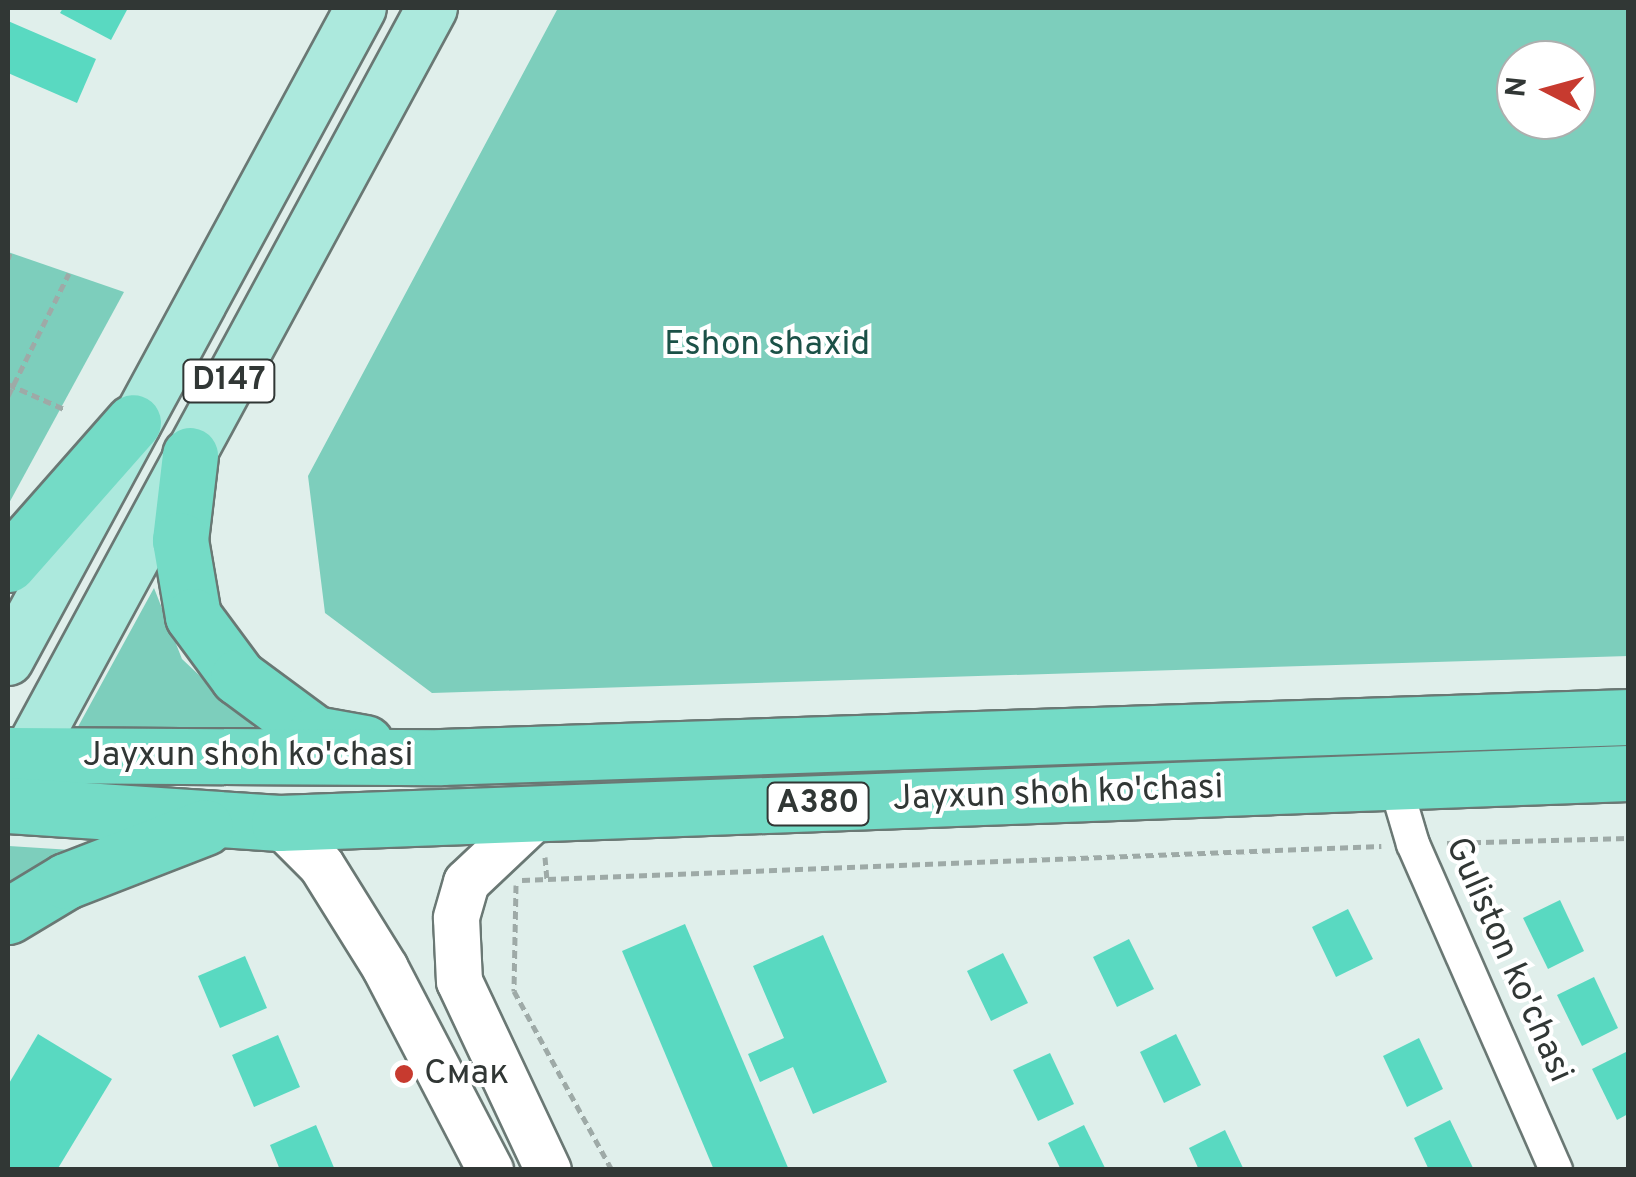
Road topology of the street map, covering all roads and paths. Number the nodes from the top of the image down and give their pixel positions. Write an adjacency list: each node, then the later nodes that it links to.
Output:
1 (361, 8): 7 (main road, D147)
2 (432, 8): 8 (main road, D147)
3 (69, 273): 4 (path)
4 (10, 386): 5 (path); 6 (path)
5 (8, 396)
6 (66, 410)
7 (133, 422): 9 (highway); 10 (main road, D147)
8 (190, 455): 12 (highway); 13 (main road, D147)
9 (8, 564)
10 (8, 660)
11 (1628, 717): 12 (highway, Jayxun shoh ko'chasi / A380)
12 (442, 757): 13 (highway, Jayxun shoh ko'chasi / A380)
13 (14, 769)
14 (1628, 773): 15 (highway, Jayxun shoh ko'chasi / A380)
15 (1394, 780): 19 (highway, Jayxun shoh ko'chasi / A380); 21 (street, Guliston ko'chasi)
16 (8, 805): 17 (highway, Jayxun shoh ko'chasi / A380)
17 (214, 823): 18 (highway, Jayxun shoh ko'chasi / A380); 23 (highway)
18 (279, 823): 19 (highway, Jayxun shoh ko'chasi / A380); 24 (main road)
19 (540, 835): 22 (path); 25 (main road)
20 (1628, 838): 21 (path)
21 (1412, 844): 22 (path); 27 (street, Guliston ko'chasi)
22 (547, 880): 26 (path)
23 (8, 916)
24 (490, 1170)
25 (548, 1170)
26 (612, 1170)
27 (1556, 1170)

